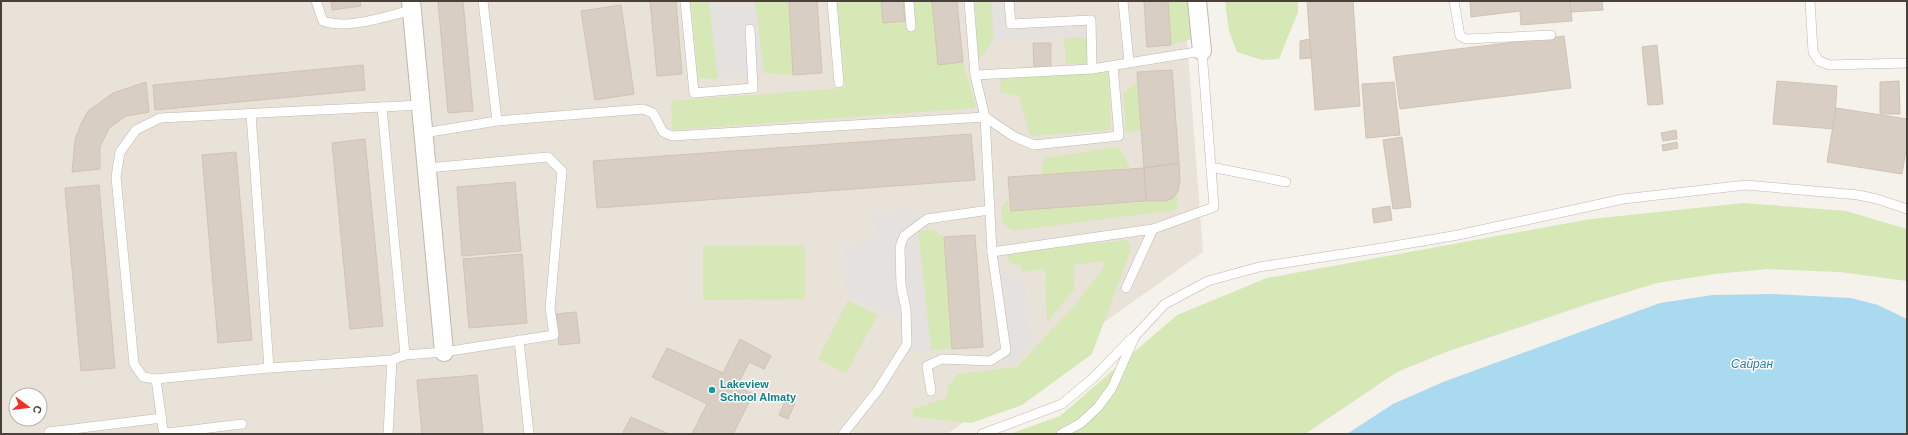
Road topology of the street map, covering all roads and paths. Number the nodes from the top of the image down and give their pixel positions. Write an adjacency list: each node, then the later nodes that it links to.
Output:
1 (316, 1): 12 (lane)
2 (484, 1): 27 (lane)
3 (685, 1): 14 (lane)
4 (832, 1): 22 (lane)
5 (909, 1): 13 (lane)
6 (969, 1): 21 (lane)
7 (1009, 1): 20 (lane)
8 (1124, 1): 17 (lane)
9 (1197, 1): 16 (street)
10 (1454, 1): 15 (lane)
11 (1810, 1): 18 (lane)
12 (412, 6): 23 (street)
13 (911, 27)
14 (750, 29)
15 (1551, 35)
16 (1202, 51): 17 (lane); 29 (lane)
17 (1128, 62): 19 (lane)
18 (1907, 63)
19 (1113, 66): 20 (lane); 26 (lane)
20 (1092, 69): 21 (lane)
21 (975, 75): 26 (lane)
22 (839, 83)
23 (422, 105): 24 (lane); 28 (street)
24 (382, 107): 25 (lane); 40 (lane)
25 (251, 114): 42 (lane); 43 (lane)
26 (985, 117): 27 (lane); 33 (lane)
27 (497, 121): 28 (lane)
28 (424, 133): 30 (street)
29 (1211, 167): 31 (lane); 34 (lane)
30 (427, 168): 38 (lane); 39 (street)
31 (1286, 182)
32 (1907, 209): 37 (lane)
33 (989, 210): 35 (lane); 50 (lane)
34 (1153, 229): 35 (lane); 36 (lane)
35 (992, 252): 44 (lane)
36 (1126, 288)
37 (1135, 336): 51 (lane); 52 (lane)
38 (519, 340): 39 (lane); 49 (lane)
39 (444, 352): 40 (lane)
40 (405, 355): 41 (lane)
41 (392, 360): 42 (lane); 48 (lane)
42 (269, 368): 43 (lane)
43 (156, 379): 45 (lane)
44 (931, 391)
45 (162, 418): 46 (lane); 47 (lane)
46 (242, 424)
47 (49, 432)
48 (388, 434)
49 (529, 434)
50 (843, 434)
51 (982, 434)
52 (1061, 434)

